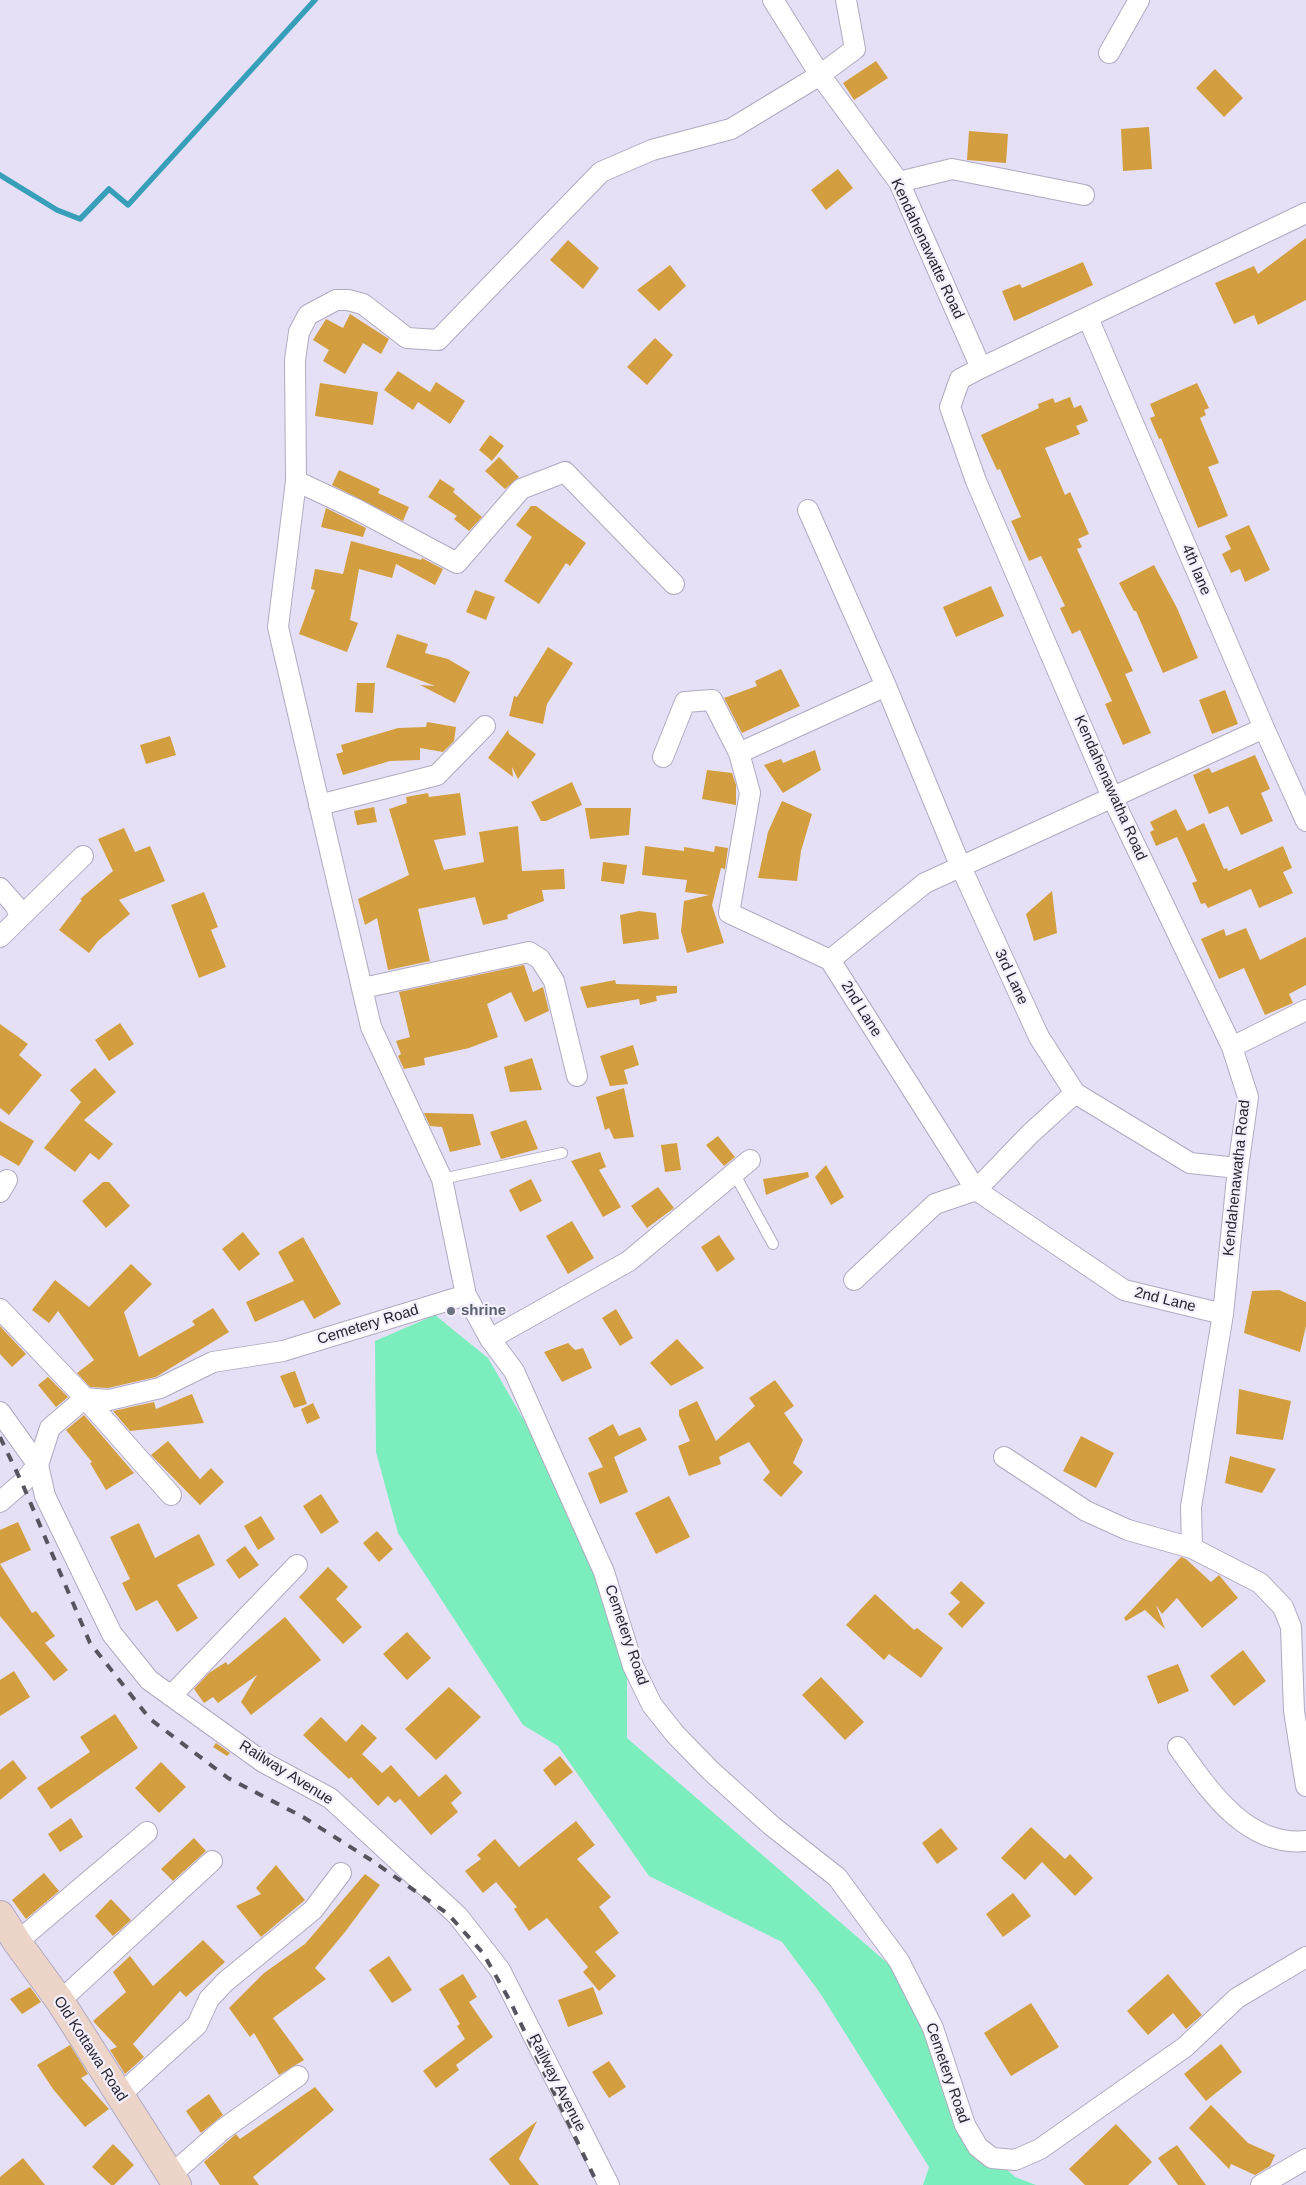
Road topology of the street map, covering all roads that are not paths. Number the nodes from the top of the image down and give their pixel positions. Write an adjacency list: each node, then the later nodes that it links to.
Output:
1 (773, 0): 5 (street, Kendahenawatte Road)
2 (1139, 0): 4 (street)
3 (851, 1): 5 (street)
4 (1110, 53)
5 (820, 75): 6 (street, Kendahenawatte Road); 11 (street)
6 (898, 182): 7 (street); 10 (street, Kendahenawatte Road)
7 (1084, 195)
8 (1306, 213): 9 (street)
9 (1088, 318): 10 (street); 16 (street, 4th lane)
10 (981, 368): 19 (street, Kendahenawatha Road)
11 (296, 481): 13 (street); 20 (street)
12 (808, 510): 14 (street, 3rd Lane)
13 (674, 584)
14 (886, 686): 17 (street); 23 (street, 3rd Lane)
15 (485, 726): 20 (street)
16 (1264, 728): 19 (street); 21 (street, 4th lane)
17 (739, 753): 18 (street); 27 (street)
18 (663, 757)
19 (1112, 797): 23 (street); 30 (street, Kendahenawatha Road)
20 (319, 805): 28 (street)
21 (1306, 821)
22 (83, 856): 25 (street)
23 (960, 866): 27 (street); 32 (street, 3rd Lane)
24 (0, 888): 25 (street)
25 (20, 916): 26 (street)
26 (0, 937)
27 (830, 960): 38 (street, 2nd Lane)
28 (363, 988): 31 (street); 37 (street)
29 (1306, 1010): 30 (street)
30 (1232, 1046): 35 (street, Kendahenawatha Road)
31 (577, 1076)
32 (1075, 1093): 35 (street, 3rd Lane); 38 (street)
33 (562, 1153): 37 (lane)
34 (750, 1160): 36 (street)
35 (1238, 1168): 43 (street, Kendahenawatha Road)
36 (734, 1174): 39 (lane); 44 (street)
37 (442, 1179): 41 (street)
38 (976, 1190): 40 (street); 43 (street, 2nd Lane)
39 (773, 1244)
40 (854, 1280)
41 (466, 1295): 44 (street, Cemetery Road); 45 (street, Cemetery Road)
42 (0, 1309): 45 (street)
43 (1223, 1314): 51 (street, Kendahenawatha Road)
44 (490, 1339): 62 (street, Cemetery Road)
45 (85, 1398): 48 (street); 49 (street)
46 (0, 1412): 48 (street, Railway Avenue)
47 (1004, 1457): 51 (street)
48 (38, 1465): 50 (street); 53 (street, Railway Avenue)
49 (171, 1495)
50 (0, 1502)
51 (1192, 1548): 55 (street)
52 (297, 1565): 53 (street)
53 (171, 1696): 68 (street, Railway Avenue)
54 (1178, 1747): 57 (street)
55 (1306, 1786)
56 (147, 1832): 61 (street)
57 (1306, 1841)
58 (212, 1861): 63 (street)
59 (341, 1873): 65 (street)
60 (0, 1915): 61 (street, Old Kottawa Road)
61 (17, 1942): 63 (street, Old Kottawa Road)
62 (1306, 1957)
63 (60, 2001): 65 (street, Old Kottawa Road)
64 (298, 2076): 67 (street)
65 (120, 2095): 67 (street, Old Kottawa Road)
66 (1306, 2159): 69 (street)
67 (174, 2180)
68 (609, 2185)
69 (1261, 2185)

